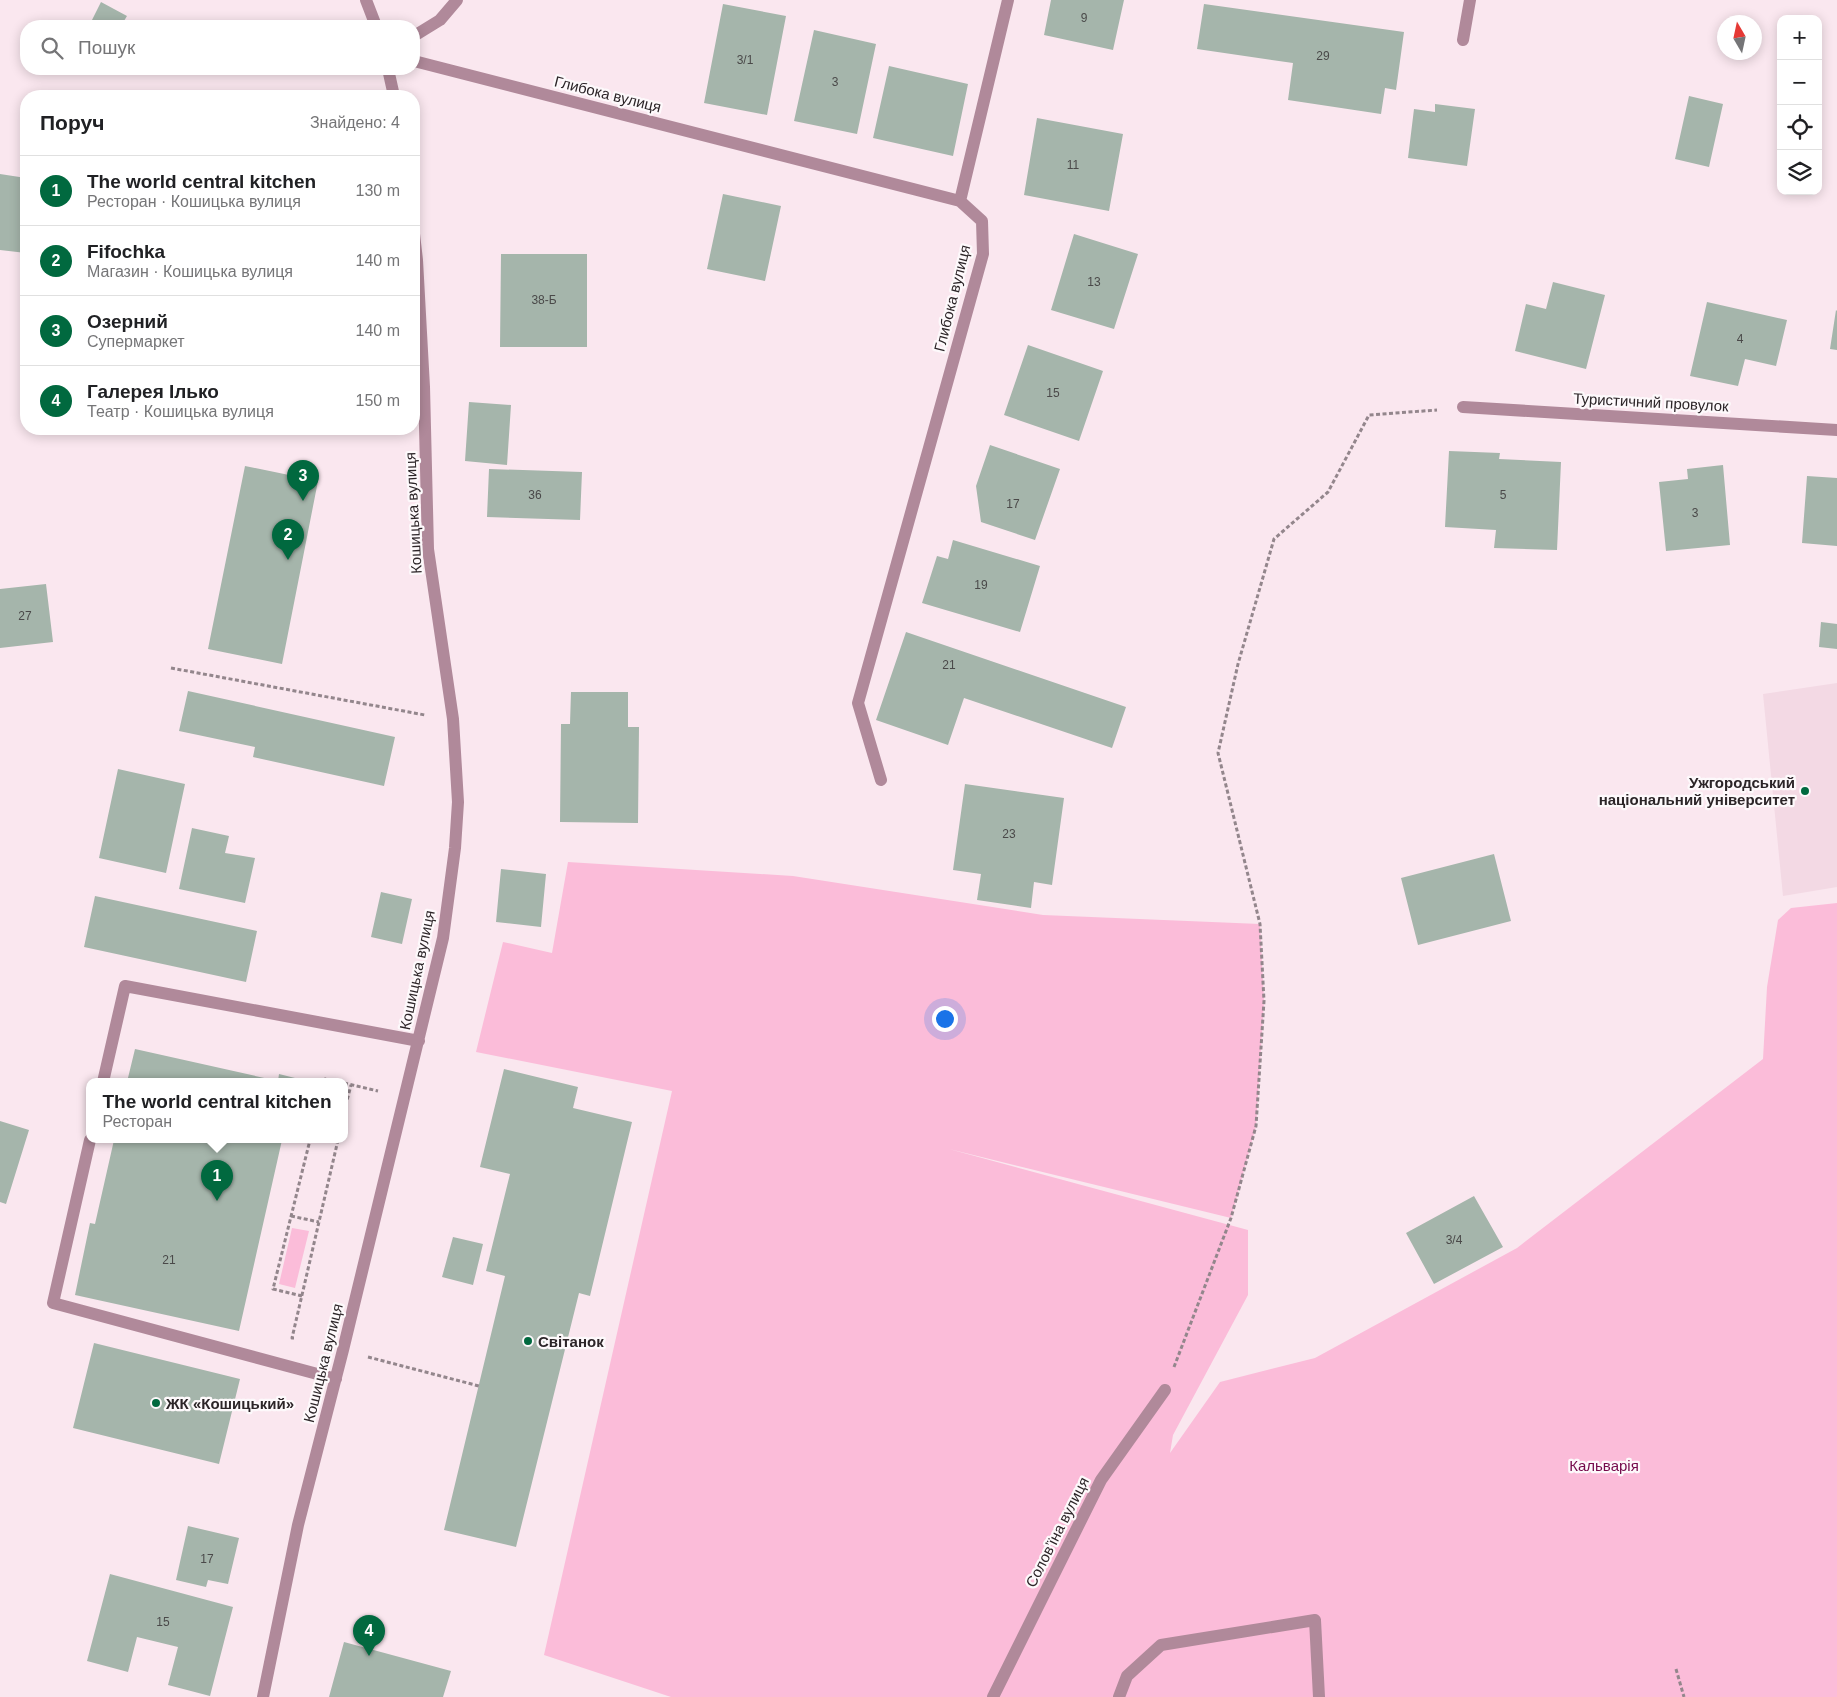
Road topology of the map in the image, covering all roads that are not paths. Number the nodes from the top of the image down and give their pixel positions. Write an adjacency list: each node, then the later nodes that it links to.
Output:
1 (366, 0): 5 (street)
2 (457, 0): 6 (street)
3 (1008, 0): 11 (street)
4 (1470, 0): 7 (street)
5 (374, 20)
6 (420, 32)
7 (1463, 40)
8 (420, 63): 11 (street, Глибока вулиця)
9 (389, 75): 10 (street)
10 (393, 90)
11 (960, 201): 15 (street, Глибока вулиця)
12 (420, 314): 16 (street, Кошицька вулиця)
13 (1464, 408): 14 (street, Туристичний провулок)
14 (1837, 430)
15 (881, 780)
16 (419, 1041): 17 (street); 19 (street, Кошицька вулиця)
17 (104, 1078)
18 (89, 1143): 19 (street)
19 (336, 1379): 21 (street, Кошицька вулиця)
20 (1165, 1390): 22 (street, Соловʼїна вулиця)
21 (263, 1697)
22 (993, 1697)
23 (1118, 1697): 24 (street)
24 (1319, 1697)

